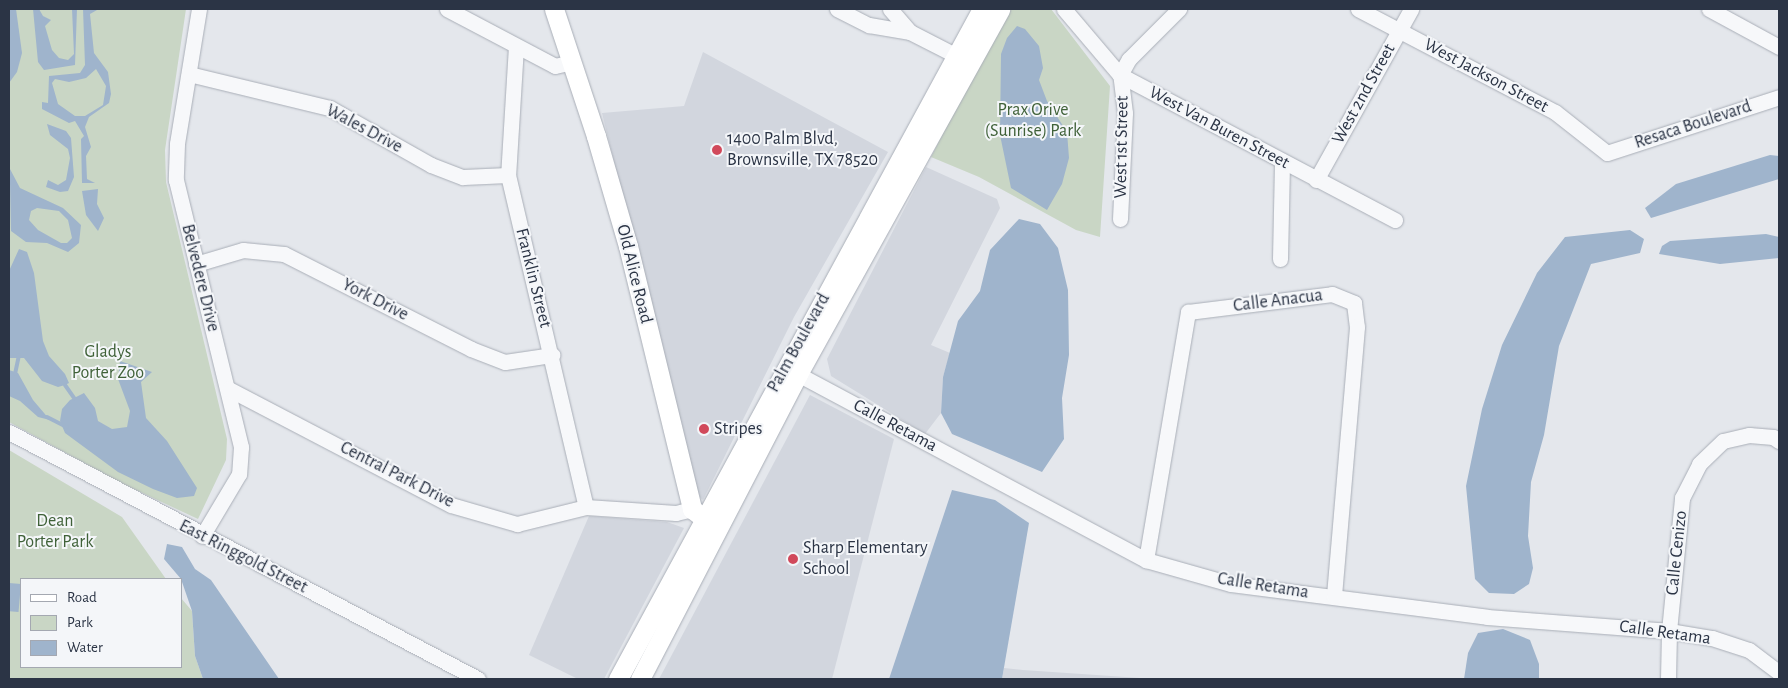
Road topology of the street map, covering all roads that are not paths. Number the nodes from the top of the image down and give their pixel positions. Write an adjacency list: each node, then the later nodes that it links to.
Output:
1 (199, 9): 19 (street, Belvedere Drive)
2 (447, 9): 15 (street)
3 (554, 9): 18 (main road, Old Alice Road)
4 (837, 9): 14 (street)
5 (890, 9): 14 (street)
6 (982, 9): 17 (main road, Palm Boulevard)
7 (1000, 9): 31 (main road, Palm Boulevard)
8 (1064, 9): 20 (street, West Van Buren Street)
9 (1179, 9): 20 (street, West 1st Street)
10 (1358, 9): 13 (street, West Jackson Street)
11 (1411, 9): 13 (street, West 2nd Street)
12 (1709, 9): 16 (street)
13 (1400, 30): 22 (street, West Jackson Street); 25 (street, West 2nd Street)
14 (910, 32): 17 (street)
15 (516, 46): 18 (street); 24 (street, Franklin Street)
16 (1779, 47)
17 (957, 56): 31 (main road, Palm Boulevard)
18 (572, 62): 36 (main road, Old Alice Road)
19 (189, 74): 24 (street, Wales Drive); 29 (street, Belvedere Drive)
20 (1120, 75): 23 (street, West Van Buren Street); 26 (street, West 1st Street)
21 (1779, 97): 22 (street, Resaca Boulevard)
22 (1607, 153)
23 (1282, 162): 25 (street, West Van Buren Street); 28 (street)
24 (508, 175): 30 (street, Franklin Street)
25 (1316, 180): 27 (street, West Van Buren Street)
26 (1120, 220)
27 (1395, 220)
28 (1280, 258)
29 (196, 264): 30 (street, York Drive); 32 (street, Belvedere Drive)
30 (552, 355): 35 (street, Franklin Street)
31 (792, 370): 36 (main road, Palm Boulevard); 38 (street, Calle Retama)
32 (229, 388): 35 (street, Central Park Drive); 37 (street, Belvedere Drive)
33 (9, 432): 37 (street, East Ringgold Street)
34 (1779, 441): 40 (street, Calle Cenizo)
35 (586, 507): 36 (street, Central Park Drive)
36 (707, 517): 43 (main road, Palm Boulevard); 44 (main road, Palm Boulevard)
37 (202, 536): 42 (street, East Ringgold Street)
38 (1146, 560): 39 (street, Calle Retama); 39 (street, Calle Anacua)
39 (1334, 596): 40 (street, Calle Retama)
40 (1669, 631): 41 (street, Calle Retama); 45 (street, Calle Cenizo)
41 (1779, 674)
42 (478, 679)
43 (618, 679)
44 (640, 679)
45 (1668, 679)

